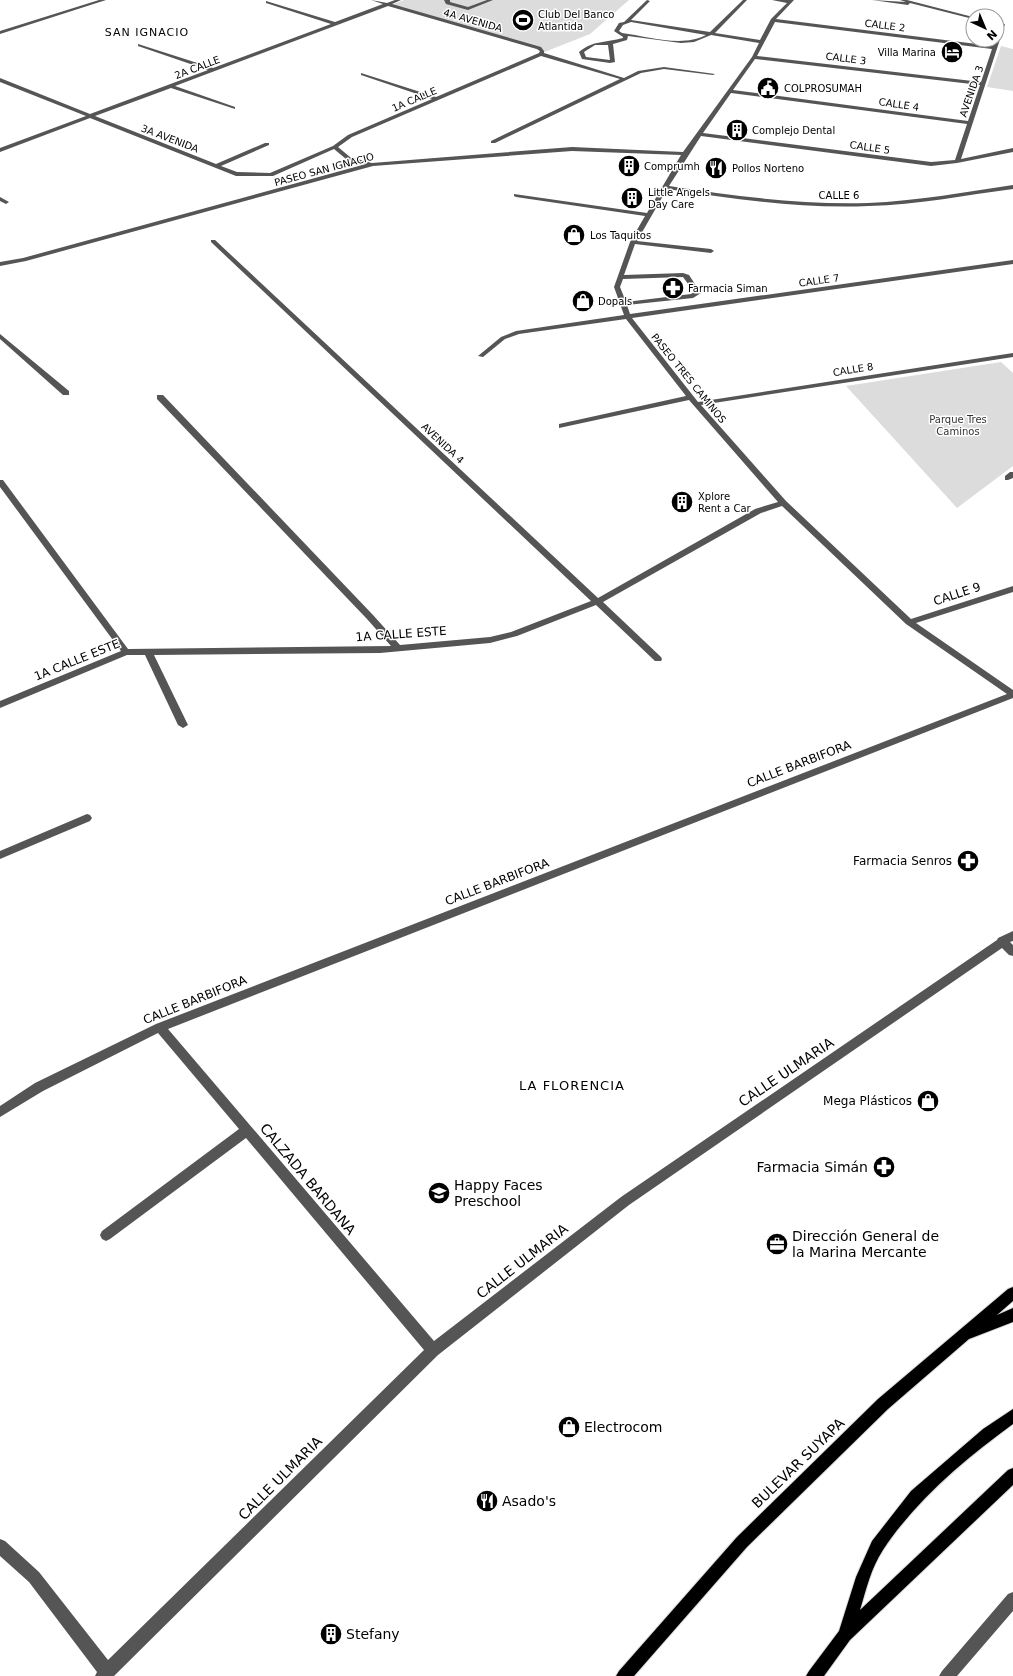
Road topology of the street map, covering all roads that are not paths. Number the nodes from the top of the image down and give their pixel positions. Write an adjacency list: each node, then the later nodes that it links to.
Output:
1 (104, 0): 19 (street)
2 (373, 0): 13 (street, 4A AVENIDA)
3 (400, 0): 13 (street, 2A CALLE)
4 (448, 0): 5 (street)
5 (491, 0)
6 (745, 0): 20 (street)
7 (774, 0): 11 (street)
8 (874, 0): 14 (street)
9 (902, 0): 14 (street)
10 (648, 1): 17 (street)
11 (790, 1): 16 (street, PASEO TRES CAMINOS)
12 (268, 2): 18 (street)
13 (388, 4): 18 (street, 2A CALLE); 27 (street, 4A AVENIDA)
14 (926, 6): 15 (street)
15 (965, 16)
16 (773, 20): 22 (street, PASEO TRES CAMINOS); 24 (street, CALLE 2)
17 (626, 22): 20 (street); 21 (street)
18 (335, 24): 29 (street, 2A CALLE)
19 (0, 33)
20 (712, 33): 21 (street); 22 (street)
21 (621, 34): 23 (street)
22 (761, 42): 28 (street, PASEO TRES CAMINOS)
23 (611, 43): 23 (street)
24 (965, 44)
25 (140, 45): 29 (street)
26 (995, 48): 34 (street, AVENIDA 3)
27 (541, 54): 32 (street); 37 (street, 1A CALLE)
28 (754, 57): 34 (street, CALLE 3); 36 (street, PASEO TRES CAMINOS)
29 (213, 70): 35 (street, 2A CALLE)
30 (363, 74): 37 (street)
31 (713, 74): 32 (street)
32 (624, 79): 42 (street)
33 (0, 80): 39 (street, 3A AVENIDA)
34 (983, 84): 40 (street, AVENIDA 3)
35 (171, 86): 38 (street); 39 (street, 2A CALLE)
36 (730, 91): 40 (street, CALLE 4); 41 (street, PASEO TRES CAMINOS)
37 (437, 99): 44 (street, 1A CALLE)
38 (233, 108)
39 (90, 116): 45 (street, 2A CALLE); 50 (street, 3A AVENIDA)
40 (970, 123): 48 (street, AVENIDA 3)
41 (700, 134): 47 (street, PASEO TRES CAMINOS); 48 (street, CALLE 5)
42 (493, 142)
43 (267, 144): 50 (street)
44 (335, 147): 49 (street); 50 (street, 3A AVENIDA)
45 (0, 150)
46 (1013, 150): 48 (street, CALLE 5)
47 (685, 154): 49 (street, PASEO SAN IGNACIO); 51 (street, PASEO TRES CAMINOS)
48 (957, 162)
49 (373, 164): 59 (street, PASEO SAN IGNACIO)
50 (216, 166)
51 (665, 187): 52 (street, CALLE 6); 54 (street, PASEO TRES CAMINOS)
52 (1013, 187)
53 (516, 195): 54 (street)
54 (648, 215): 56 (street, PASEO TRES CAMINOS)
55 (213, 241): 74 (street, AVENIDA 4)
56 (633, 242): 57 (street); 60 (street, PASEO TRES CAMINOS)
57 (711, 251)
58 (1013, 262): 62 (street, CALLE 7)
59 (0, 264)
60 (620, 277): 61 (street, PASEO TRES CAMINOS); 61 (street)
61 (623, 304): 62 (street, PASEO TRES CAMINOS)
62 (628, 317): 65 (street, CALLE 7); 68 (street, PASEO TRES CAMINOS)
63 (0, 336): 66 (street)
64 (1013, 355): 69 (street, CALLE 8)
65 (481, 356)
66 (66, 393)
67 (160, 397): 76 (street)
68 (691, 397): 69 (street, PASEO TRES CAMINOS); 70 (street)
69 (696, 404): 72 (street, PASEO TRES CAMINOS)
70 (562, 426)
71 (0, 482): 77 (street)
72 (783, 503): 74 (street, 1A CALLE ESTE); 75 (street, PASEO TRES CAMINOS)
73 (1013, 589): 75 (street, CALLE 9)
74 (597, 602): 76 (street, 1A CALLE ESTE); 79 (street, AVENIDA 4)
75 (909, 622): 80 (street, PASEO TRES CAMINOS)
76 (397, 648): 78 (street, 1A CALLE ESTE)
77 (126, 652): 78 (street, 1A CALLE ESTE); 81 (street, 1A CALLE ESTE)
78 (148, 652): 82 (street)
79 (658, 659)
80 (1013, 695): 87 (street, CALLE BARBIFORA)
81 (0, 705)
82 (183, 725)
83 (87, 818): 84 (street)
84 (0, 855)
85 (1007, 938): 86 (street); 94 (street, CALLE ULMARIA)
86 (1013, 952)
87 (160, 1027): 88 (street, CALLE BARBIFORA); 89 (street, CALZADA BARDANA)
88 (0, 1112)
89 (247, 1130): 90 (street); 94 (street, CALZADA BARDANA)
90 (106, 1235)
91 (1013, 1293): 93 (main road, BULEVAR SUYAPA)
92 (1013, 1315): 93 (main road)
93 (961, 1336): 101 (main road, BULEVAR SUYAPA)
94 (433, 1350): 100 (street, CALLE ULMARIA)
95 (1013, 1416): 99 (main road)
96 (1013, 1475): 99 (main road)
97 (0, 1546): 100 (street)
98 (1013, 1599): 103 (street)
99 (845, 1635): 102 (main road)
100 (105, 1674)
101 (624, 1676)
102 (814, 1676)
103 (946, 1676)

